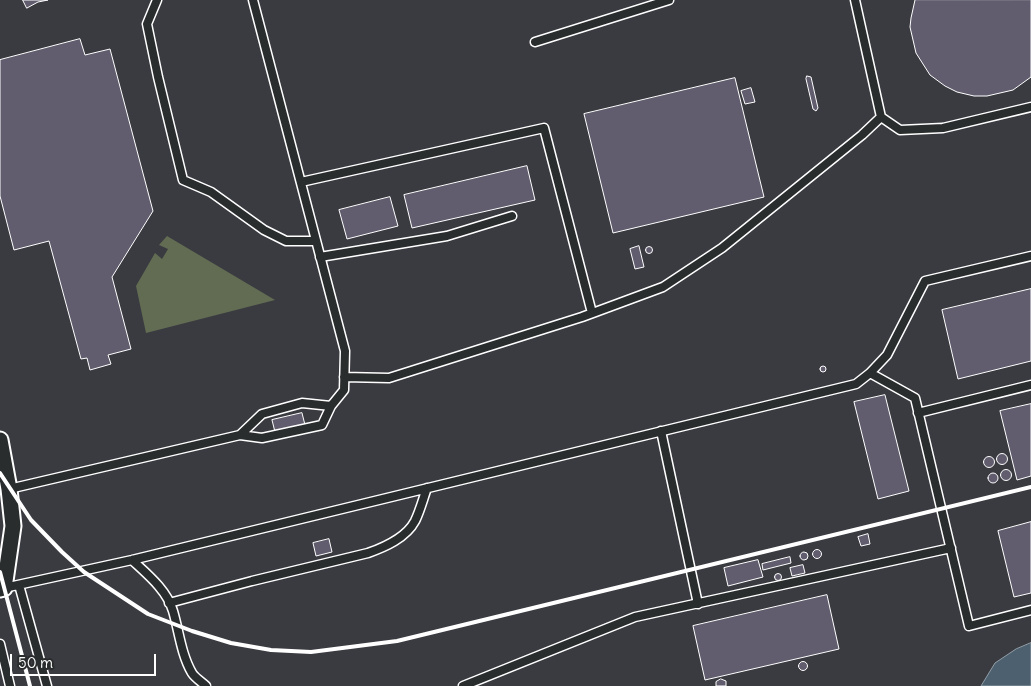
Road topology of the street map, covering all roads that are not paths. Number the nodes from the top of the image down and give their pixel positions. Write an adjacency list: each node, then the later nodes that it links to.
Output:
1 (157, 0): 10 (lane)
2 (253, 0): 8 (lane)
3 (670, 0): 5 (lane)
4 (855, 0): 7 (lane)
5 (535, 42)
6 (1031, 107): 7 (lane)
7 (881, 117): 13 (lane)
8 (300, 182): 10 (lane); 13 (lane)
9 (512, 216): 12 (lane)
10 (316, 241): 12 (lane)
11 (1031, 256): 14 (lane)
12 (320, 257): 15 (lane)
13 (592, 313): 15 (lane)
14 (870, 373): 18 (lane); 19 (lane)
15 (344, 377): 17 (lane)
16 (1031, 385): 18 (lane)
17 (331, 406): 20 (lane); 20 (lane)
18 (918, 413): 24 (lane)
19 (661, 431): 22 (lane); 29 (lane)
20 (240, 435): 23 (lane)
21 (0, 440): 23 (street)
22 (428, 488): 25 (lane); 28 (lane)
23 (9, 489): 27 (street)
24 (951, 548): 29 (lane); 30 (lane)
25 (132, 560): 26 (lane); 28 (lane)
26 (19, 585): 27 (lane); 33 (lane)
27 (2, 589)
28 (169, 603): 34 (lane)
29 (698, 604): 35 (lane)
30 (1031, 610)
31 (0, 644): 32 (lane)
32 (10, 686)
33 (47, 686)
34 (206, 686)
35 (464, 686)

